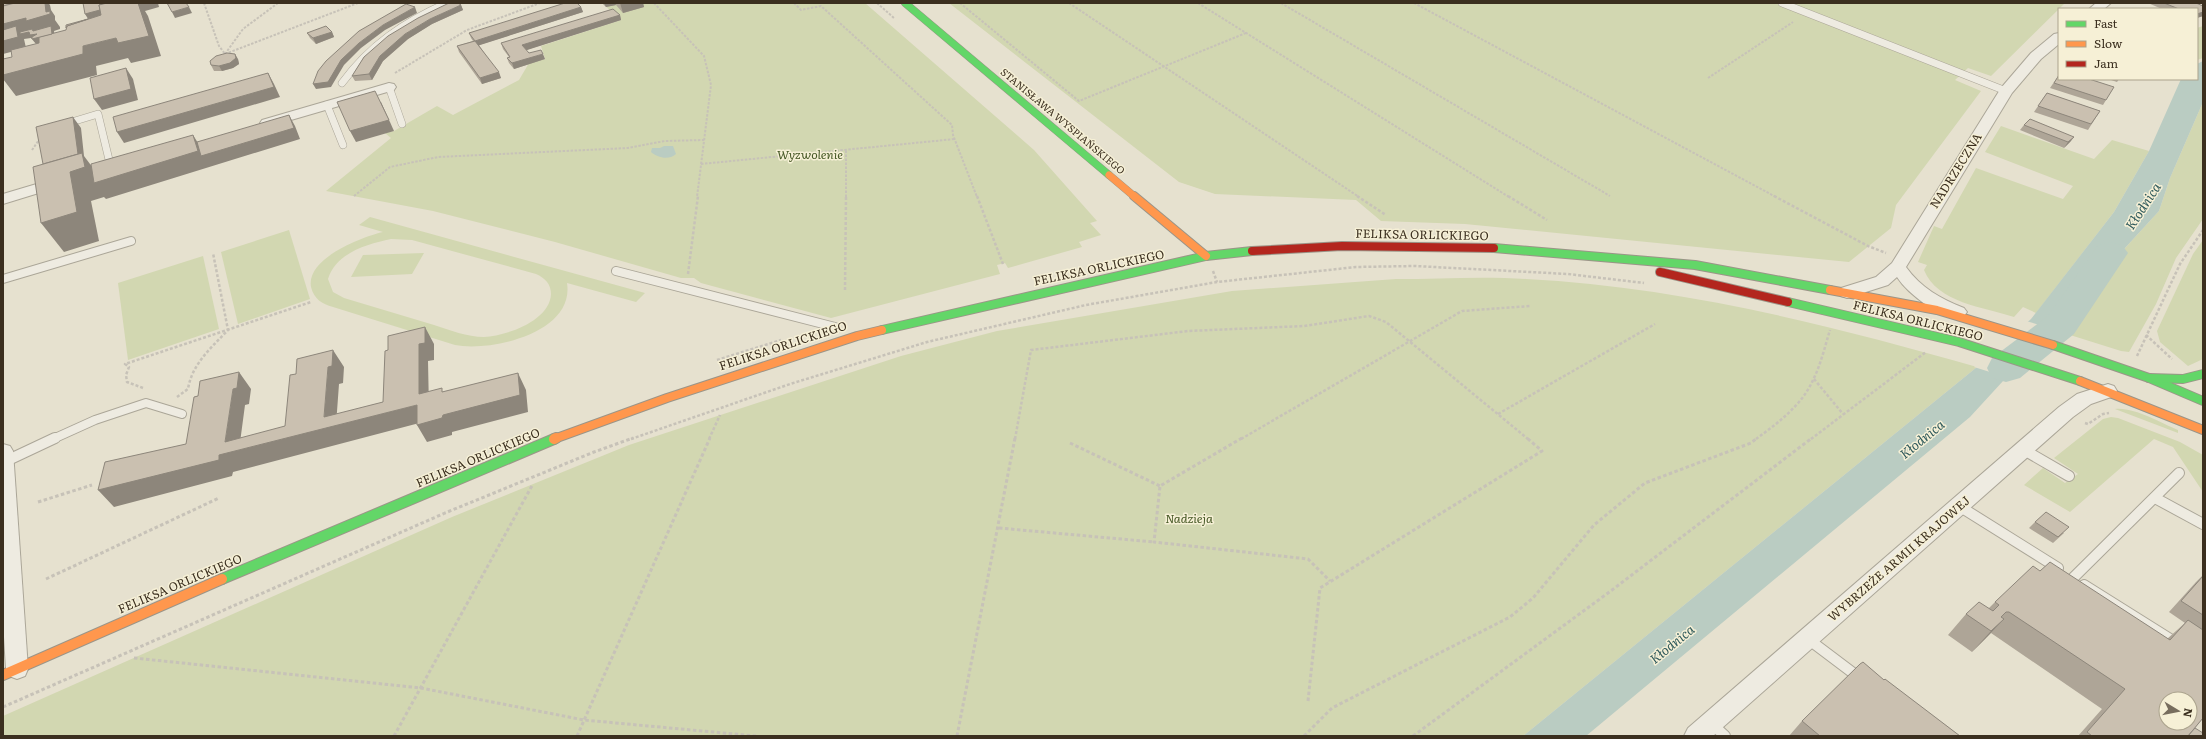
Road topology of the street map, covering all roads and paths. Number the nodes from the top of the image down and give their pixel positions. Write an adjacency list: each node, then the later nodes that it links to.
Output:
1 (204, 3): 20 (path)
2 (278, 3): 20 (path)
3 (358, 3): 20 (path)
4 (447, 3): 24 (lane)
5 (540, 3): 23 (path)
6 (654, 3): 31 (path)
7 (794, 3): 30 (path)
8 (877, 3): 17 (path)
9 (905, 3): 46 (street, STANISŁAWA WYSPIAŃSKIEGO)
10 (960, 3): 21 (path)
11 (1069, 3): 21 (path)
12 (1198, 3): 18 (path)
13 (1281, 3): 39 (path)
14 (1414, 3): 48 (path)
15 (1782, 3): 16 (lane)
16 (1807, 13): 22 (path); 25 (lane)
17 (894, 18)
18 (1246, 33): 21 (path); 42 (path)
19 (2058, 38): 25 (street, NADRZECZNA)
20 (225, 54)
21 (1163, 66): 41 (path)
22 (1708, 78)
23 (391, 81): 26 (street); 27 (lane)
24 (342, 84)
25 (2006, 92): 48 (street, NADRZECZNA)
26 (328, 105): 29 (street); 32 (lane)
27 (402, 124)
28 (54, 127): 36 (lane)
29 (253, 127)
30 (955, 139): 33 (path); 49 (path)
31 (704, 140): 35 (path); 38 (path)
32 (343, 145)
33 (846, 150): 35 (path); 54 (path)
34 (126, 164): 36 (street)
35 (701, 164): 51 (path)
36 (105, 170)
37 (50, 185): 40 (street)
38 (354, 196)
39 (1610, 196)
40 (3, 199)
41 (1386, 215)
42 (1548, 220)
43 (2203, 230): 63 (path)
44 (131, 241): 52 (lane)
45 (213, 253): 62 (path)
46 (1206, 256): 47 (street, FELIKSA ORLICKIEGO); 102 (street, FELIKSA ORLICKIEGO)
47 (1620, 260): 55 (street, FELIKSA ORLICKIEGO); 71 (street, FELIKSA ORLICKIEGO)
48 (1893, 260): 55 (street, NADRZECZNA); 58 (street)
49 (1003, 264)
50 (616, 271): 61 (lane)
51 (687, 278)
52 (3, 279)
53 (1652, 285): 106 (path)
54 (846, 290)
55 (1847, 292): 58 (street, FELIKSA ORLICKIEGO)
56 (311, 302): 62 (path)
57 (1530, 306): 64 (path)
58 (1982, 322): 69 (street, FELIKSA ORLICKIEGO)
59 (1655, 324): 76 (path)
60 (1832, 326): 70 (path)
61 (835, 327)
62 (228, 330): 73 (path); 74 (path)
63 (2146, 335): 66 (path); 67 (path)
64 (1410, 342): 76 (path); 87 (path); 93 (path)
65 (1922, 348): 77 (path)
66 (2135, 360)
67 (2173, 361)
68 (2203, 374): 69 (street)
69 (2149, 378): 72 (street, FELIKSA ORLICKIEGO)
70 (1814, 379): 77 (path); 113 (path)
71 (2108, 391): 79 (street, FELIKSA ORLICKIEGO); 81 (street, WYBRZEŻE ARMII KRAJOWEJ)
72 (2203, 401)
73 (146, 403): 74 (lane); 82 (lane)
74 (162, 408): 75 (lane)
75 (182, 414)
76 (1498, 414): 98 (path)
77 (1843, 414): 114 (path)
78 (720, 415): 107 (path)
79 (2203, 430)
80 (1070, 442): 87 (path)
81 (2024, 450): 84 (lane); 91 (street, WYBRZEŻE ARMII KRAJOWEJ)
82 (3, 456): 95 (street)
83 (2179, 473): 89 (lane)
84 (2069, 476)
85 (533, 484): 103 (path)
86 (92, 485): 90 (path)
87 (1160, 486): 94 (path)
88 (219, 498): 97 (path)
89 (2155, 498): 92 (lane); 96 (lane)
90 (38, 502)
91 (1959, 506): 96 (lane); 99 (street, WYBRZEŻE ARMII KRAJOWEJ)
92 (2203, 524)
93 (999, 528): 94 (path); 112 (path)
94 (1154, 542): 98 (path)
95 (7, 572): 102 (street)
96 (2073, 578): 100 (lane)
97 (46, 579)
98 (1330, 581): 105 (path)
99 (1808, 639): 104 (lane); 108 (street, WYBRZEŻE ARMII KRAJOWEJ)
100 (2190, 652)
101 (134, 658): 103 (path)
102 (10, 672)
103 (421, 688): 107 (path); 109 (path)
104 (1873, 688)
105 (1308, 701)
106 (3, 707)
107 (584, 720): 110 (path); 111 (path)
108 (1711, 732)
109 (394, 736)
110 (577, 736)
111 (756, 736)
112 (957, 736)
113 (1304, 736)
114 (1413, 736)

